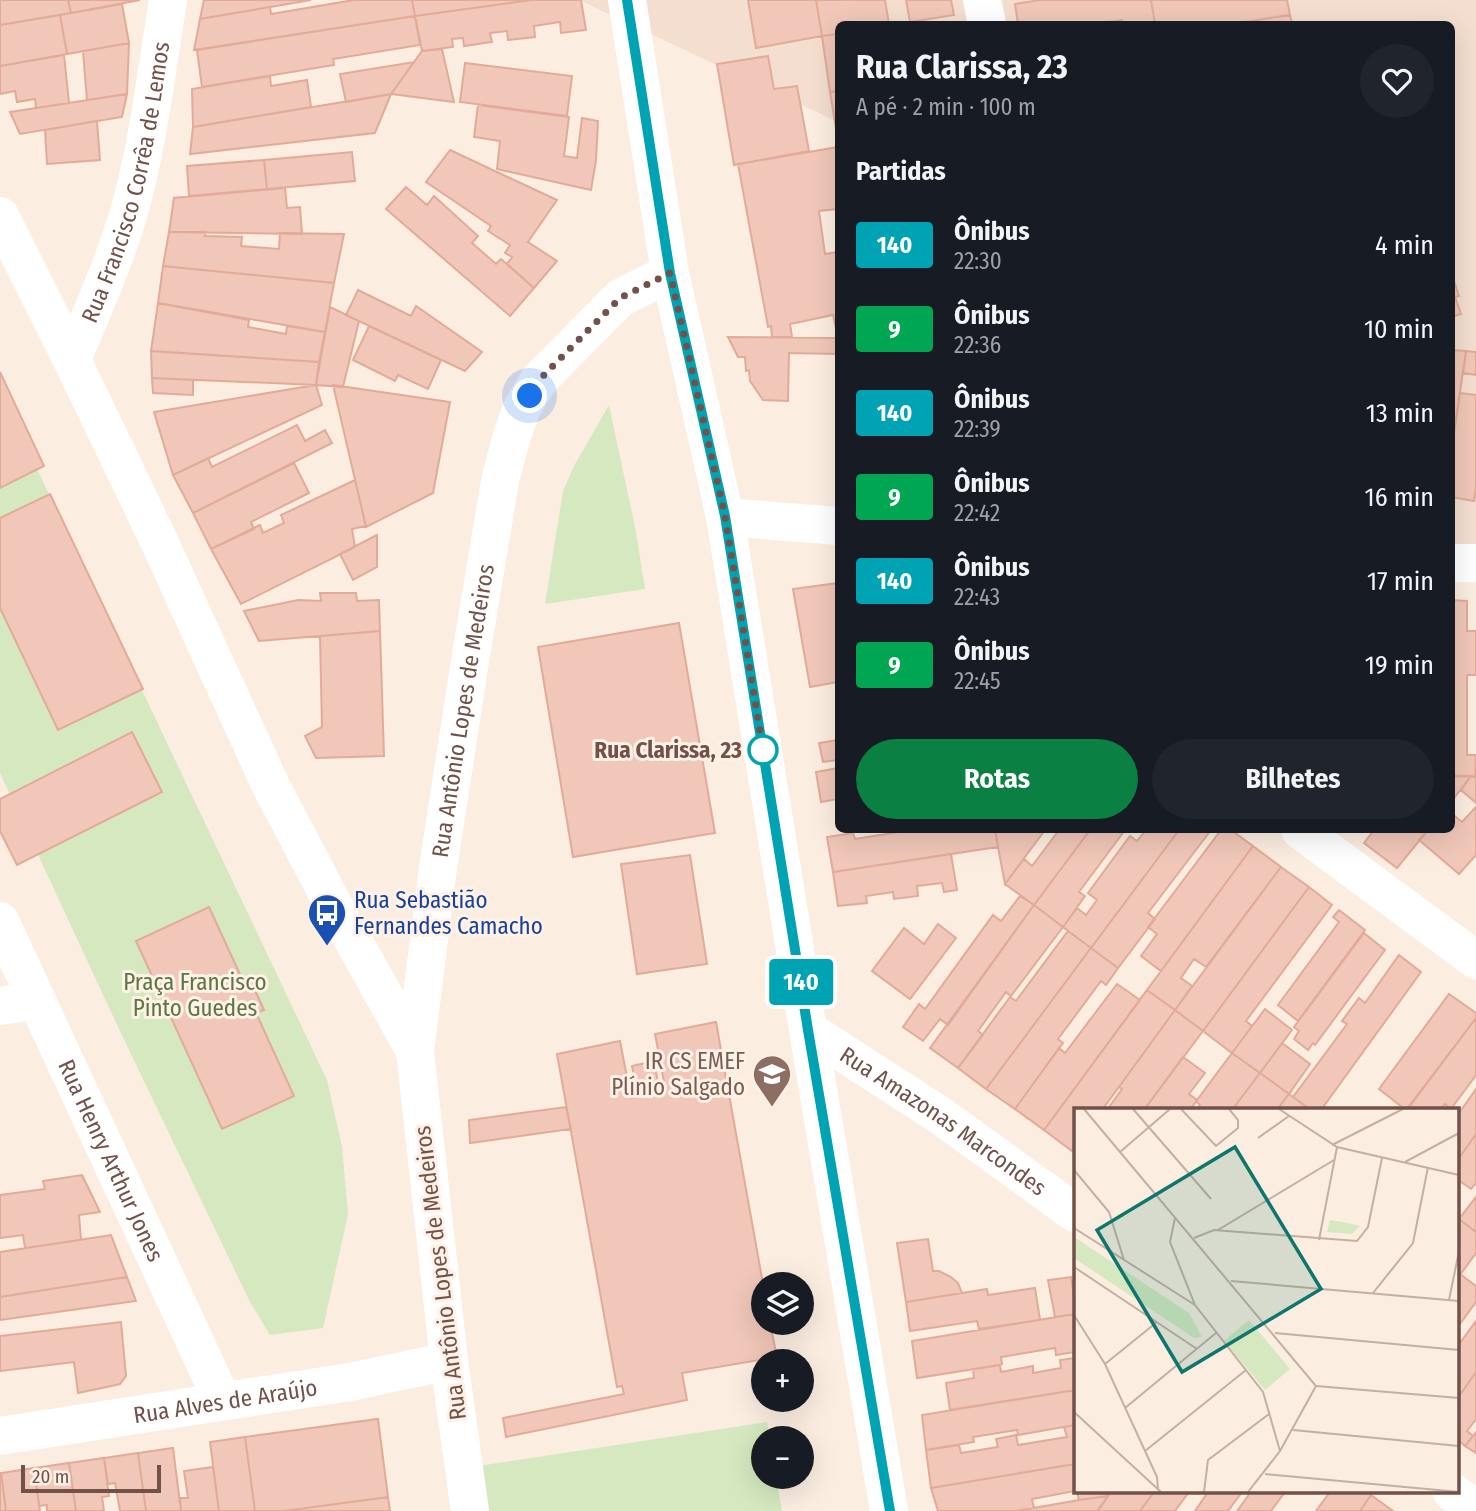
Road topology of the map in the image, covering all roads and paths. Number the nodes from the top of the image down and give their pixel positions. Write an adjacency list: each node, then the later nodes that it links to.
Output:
1 (168, 0): 7 (street, Rua Francisco Corrêa de Lemos)
2 (627, 0): 6 (street)
3 (982, 0): 4 (street)
4 (986, 21)
5 (0, 216): 7 (street)
6 (670, 273): 8 (street); 18 (street, Rua Antônio Lopes de Medeiros)
7 (72, 360): 18 (street)
8 (725, 516): 9 (street); 17 (street)
9 (835, 526)
10 (1455, 563): 11 (street)
11 (1476, 563)
12 (1304, 833): 14 (street)
13 (0, 921): 15 (street, Rua Henry Arthur Jones)
14 (1476, 960)
15 (37, 1000): 16 (street); 21 (street, Rua Henry Arthur Jones)
16 (0, 1006)
17 (808, 1030): 19 (street, Rua Amazonas Marcondes); 26 (street)
18 (415, 1051): 20 (street, Rua Antônio Lopes de Medeiros)
19 (1074, 1212)
20 (449, 1361): 21 (street, Rua Alves de Araújo); 25 (street, Rua Antônio Lopes de Medeiros)
21 (222, 1400): 22 (street, Rua Alves de Araújo)
22 (0, 1436)
23 (1455, 1494): 24 (street)
24 (1476, 1509)
25 (470, 1511)
26 (890, 1511)

